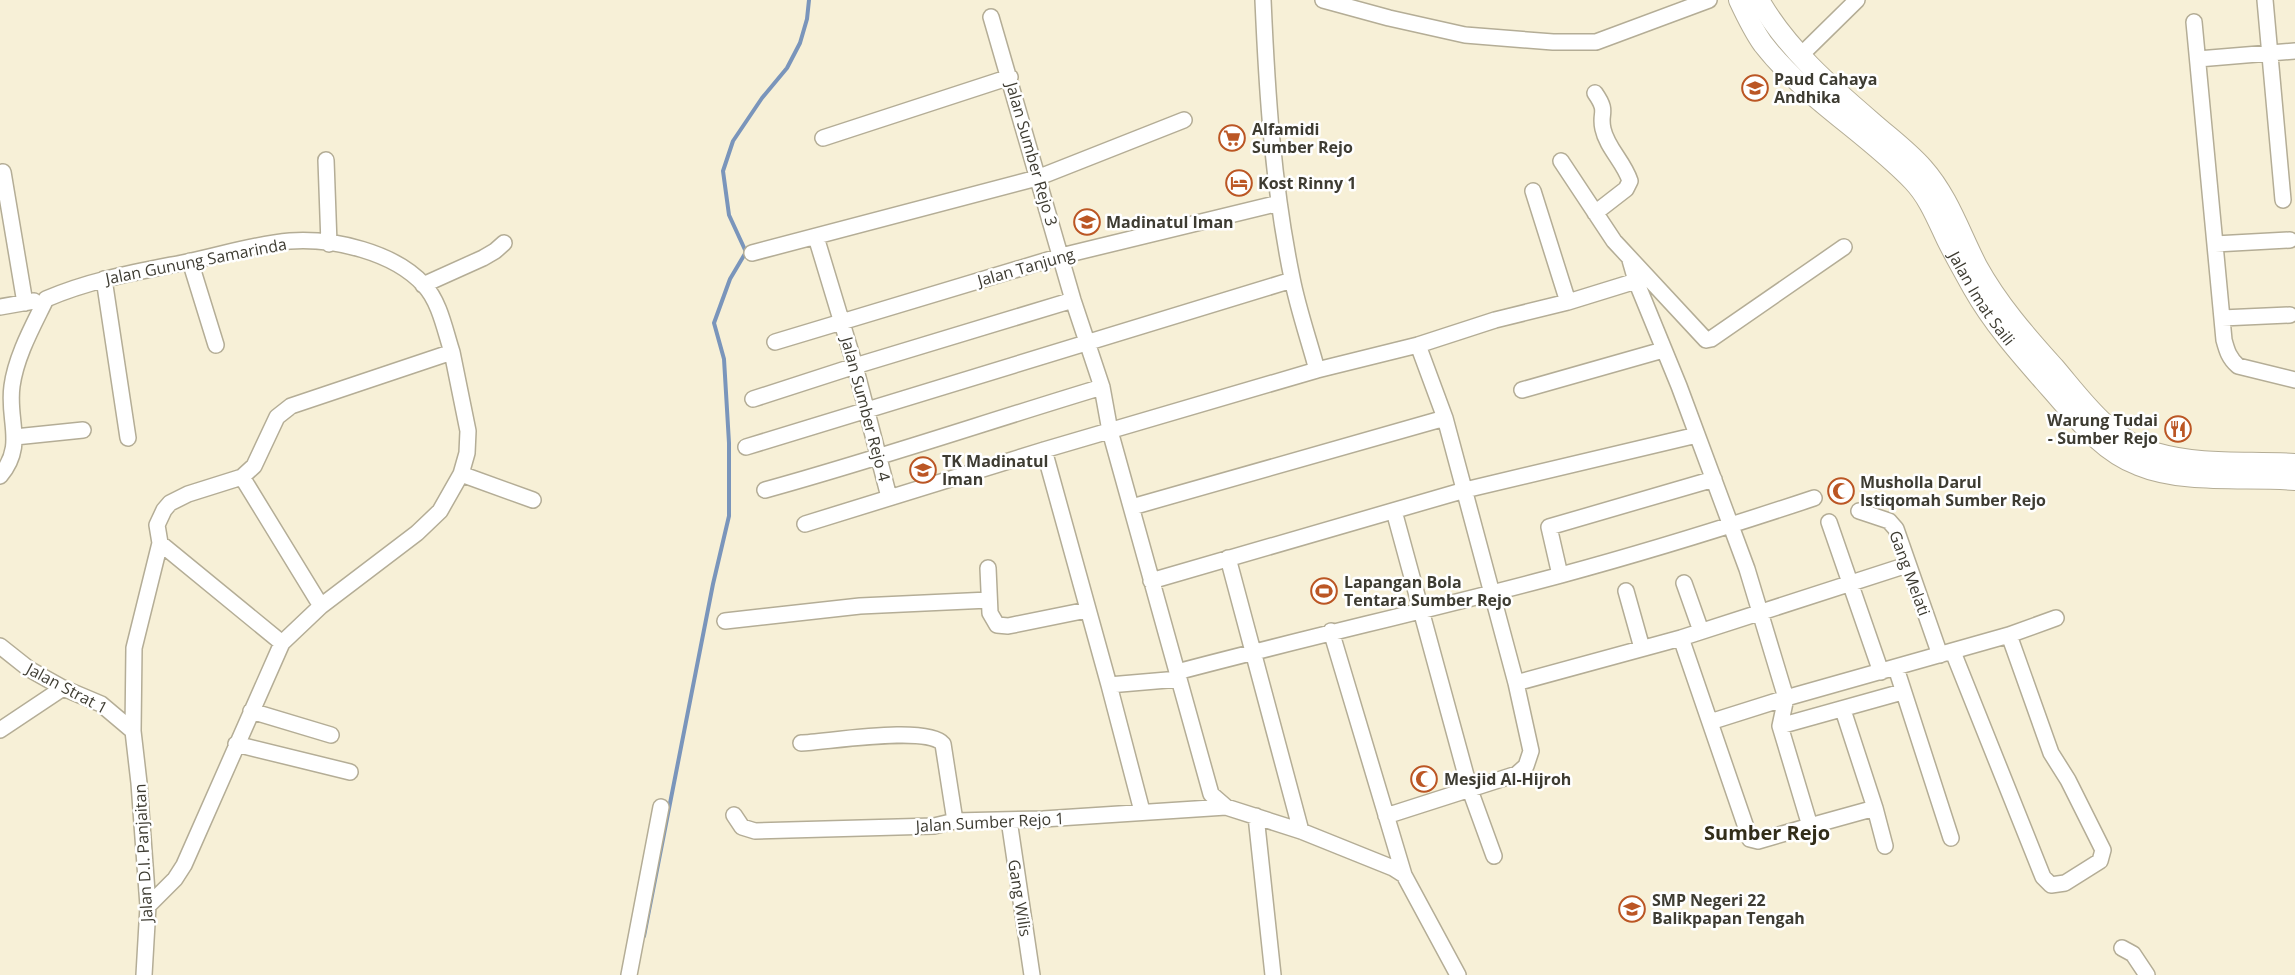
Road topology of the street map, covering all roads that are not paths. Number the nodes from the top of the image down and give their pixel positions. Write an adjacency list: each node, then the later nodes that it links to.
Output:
1 (1263, 0): 24 (street)
2 (1323, 0): 3 (street)
3 (1709, 0)
4 (1739, 0): 31 (main road, Jalan Imat Saili)
5 (1759, 0): 12 (main road, Jalan Imat Saili)
6 (1857, 0): 12 (street)
7 (2265, 0): 11 (street)
8 (991, 16): 14 (street, Jalan Sumber Rejo 3)
9 (2194, 22): 13 (street)
10 (2295, 51): 11 (street)
11 (2270, 53): 13 (street); 23 (street)
12 (1801, 55): 31 (main road, Jalan Imat Saili)
13 (2198, 59): 30 (street)
14 (1010, 77): 17 (street); 21 (street, Jalan Sumber Rejo 3)
15 (1595, 93): 25 (street)
16 (1184, 120): 21 (street)
17 (823, 138)
18 (326, 160): 29 (street)
19 (1561, 161): 25 (street)
20 (3, 172): 44 (street)
21 (1037, 178): 26 (street); 34 (street, Jalan Sumber Rejo 3)
22 (1533, 191): 43 (street)
23 (2283, 200)
24 (1279, 203): 34 (street, Jalan Tanjung); 38 (street)
25 (1595, 213): 35 (street)
26 (816, 237): 33 (street); 48 (street, Jalan Sumber Rejo 4)
27 (2290, 240): 30 (street)
28 (504, 243): 40 (street)
29 (329, 244): 36 (street, Jalan Gunung Samarinda); 40 (street, Jalan Gunung Samarinda)
30 (2215, 244): 47 (street)
31 (1958, 245): 71 (main road, Jalan Imat Saili); 76 (main road, Jalan Imat Saili)
32 (1844, 247): 35 (street)
33 (752, 253)
34 (1061, 256): 42 (street, Jalan Sumber Rejo 3); 48 (street, Jalan Tanjung)
35 (1630, 260): 39 (street)
36 (190, 261): 37 (street, Jalan Gunung Samarinda); 51 (street)
37 (104, 279): 41 (street, Jalan Gunung Samarinda); 67 (street)
38 (1292, 280): 50 (street); 56 (street)
39 (1636, 281): 43 (street, Jalan Sumber Rejo 4); 53 (street)
40 (423, 285): 54 (street, Jalan Gunung Samarinda)
41 (46, 299): 44 (street, Jalan Gunung Samarinda); 66 (street)
42 (1073, 300): 50 (street, Jalan Sumber Rejo 3); 55 (street)
43 (1568, 302): 52 (street, Jalan Sumber Rejo 4)
44 (25, 303): 45 (street, Jalan Gunung Samarinda)
45 (0, 306)
46 (2290, 315): 47 (street)
47 (2222, 318): 57 (street)
48 (842, 321): 49 (street, Jalan Tanjung); 55 (street, Jalan Sumber Rejo 4)
49 (775, 342)
50 (1088, 344): 58 (street, Jalan Sumber Rejo 3); 61 (street)
51 (216, 345)
52 (1418, 345): 56 (street, Jalan Sumber Rejo 4); 62 (street)
53 (1663, 350): 59 (street); 65 (street)
54 (452, 352): 72 (street, Jalan Gunung Samarinda); 74 (street)
55 (855, 366): 60 (street); 61 (street, Jalan Sumber Rejo 4)
56 (1317, 370): 64 (street, Jalan Sumber Rejo 4)
57 (2295, 380)
58 (1102, 387): 64 (street, Jalan Sumber Rejo 3); 70 (street)
59 (1522, 390)
60 (753, 399)
61 (867, 410): 68 (street); 70 (street, Jalan Sumber Rejo 4)
62 (1444, 418): 78 (street); 82 (street)
63 (83, 430): 66 (street)
64 (1110, 431): 69 (street, Jalan Sumber Rejo 4); 82 (street)
65 (1697, 435): 75 (street); 78 (street)
66 (15, 437): 73 (street)
67 (128, 438)
68 (746, 447)
69 (1044, 450): 79 (street, Jalan Sumber Rejo 4); 100 (street)
70 (879, 458): 77 (street); 79 (street, Jalan Sumber Rejo 4)
71 (2295, 464)
72 (461, 474): 81 (street); 99 (street, Jalan Gunung Samarinda)
73 (0, 476)
74 (242, 477): 88 (street); 99 (street)
75 (1714, 479): 87 (street); 92 (street)
76 (2295, 480)
77 (765, 490)
78 (1465, 490): 83 (street); 97 (street)
79 (889, 497): 86 (street)
80 (1814, 498): 87 (street)
81 (533, 501)
82 (1132, 507): 93 (street)
83 (1394, 511): 89 (street); 101 (street)
84 (1859, 511): 90 (street, Gang Melati)
85 (1829, 522): 94 (street)
86 (804, 524)
87 (1730, 526): 92 (street); 102 (street)
88 (160, 543): 109 (street); 127 (street)
89 (1228, 558): 93 (street); 112 (street)
90 (1907, 565): 94 (street); 113 (street, Gang Melati)
91 (988, 568): 98 (street)
92 (1560, 575): 97 (street)
93 (1151, 581): 116 (street)
94 (1851, 583): 102 (street); 115 (street)
95 (1684, 584): 106 (street)
96 (1626, 591): 111 (street)
97 (1491, 592): 101 (street); 117 (street)
98 (989, 600): 100 (street); 104 (street)
99 (321, 606): 109 (street, Jalan Gunung Samarinda)
100 (1087, 610): 118 (street)
101 (1420, 611): 105 (street); 132 (street)
102 (1760, 614): 106 (street); 121 (street)
103 (2056, 618): 107 (street)
104 (726, 621)
105 (1331, 631): 112 (street); 139 (street)
106 (1701, 631): 108 (street)
107 (2009, 635): 113 (street); 113 (street, Gang Melati)
108 (1681, 638): 111 (street); 124 (street)
109 (282, 643): 123 (street)
110 (0, 646): 119 (street, Jalan Strat 1)
111 (1642, 648): 117 (street)
112 (1252, 652): 116 (street); 143 (street)
113 (1947, 653): 114 (street)
114 (1896, 668): 115 (street); 120 (street)
115 (1881, 672): 121 (street)
116 (1178, 676): 118 (street); 134 (street)
117 (1516, 683): 132 (street)
118 (1109, 685): 136 (street)
119 (63, 688): 126 (street); 127 (street, Jalan Strat 1)
120 (1902, 692): 122 (street); 144 (street)
121 (1786, 698): 124 (street); 125 (street)
122 (1843, 710): 125 (street); 135 (street)
123 (251, 711): 128 (street); 130 (street)
124 (1710, 722): 142 (street)
125 (1780, 726): 142 (street)
126 (0, 730)
127 (133, 731): 148 (street, Jalan D.I. Panjaitan)
128 (332, 735)
129 (801, 743): 141 (street)
130 (236, 744): 131 (street); 148 (street)
131 (350, 772)
132 (1470, 790): 139 (street); 146 (street)
133 (661, 807): 151 (street)
134 (1226, 807): 136 (street, Jalan Sumber Rejo 1); 138 (street, Jalan Sumber Rejo 1)
135 (1875, 808): 142 (street); 145 (street)
136 (1142, 811): 140 (street, Jalan Sumber Rejo 1)
137 (734, 815): 141 (street, Jalan Sumber Rejo 1)
138 (1256, 816): 143 (street, Jalan Sumber Rejo 1); 153 (street)
139 (1386, 816): 147 (street)
140 (1008, 820): 141 (street, Jalan Sumber Rejo 1); 152 (street, Gang Wilis)
141 (955, 821)
142 (1810, 826)
143 (1300, 831): 147 (street, Jalan Sumber Rejo 1)
144 (1951, 838)
145 (1885, 846)
146 (1494, 856)
147 (1404, 875): 154 (street)
148 (148, 906): 150 (street, Jalan D.I. Panjaitan)
149 (2122, 948): 155 (street)
150 (144, 975)
151 (629, 975)
152 (1032, 975)
153 (1273, 975)
154 (1458, 975)
155 (2147, 975)

